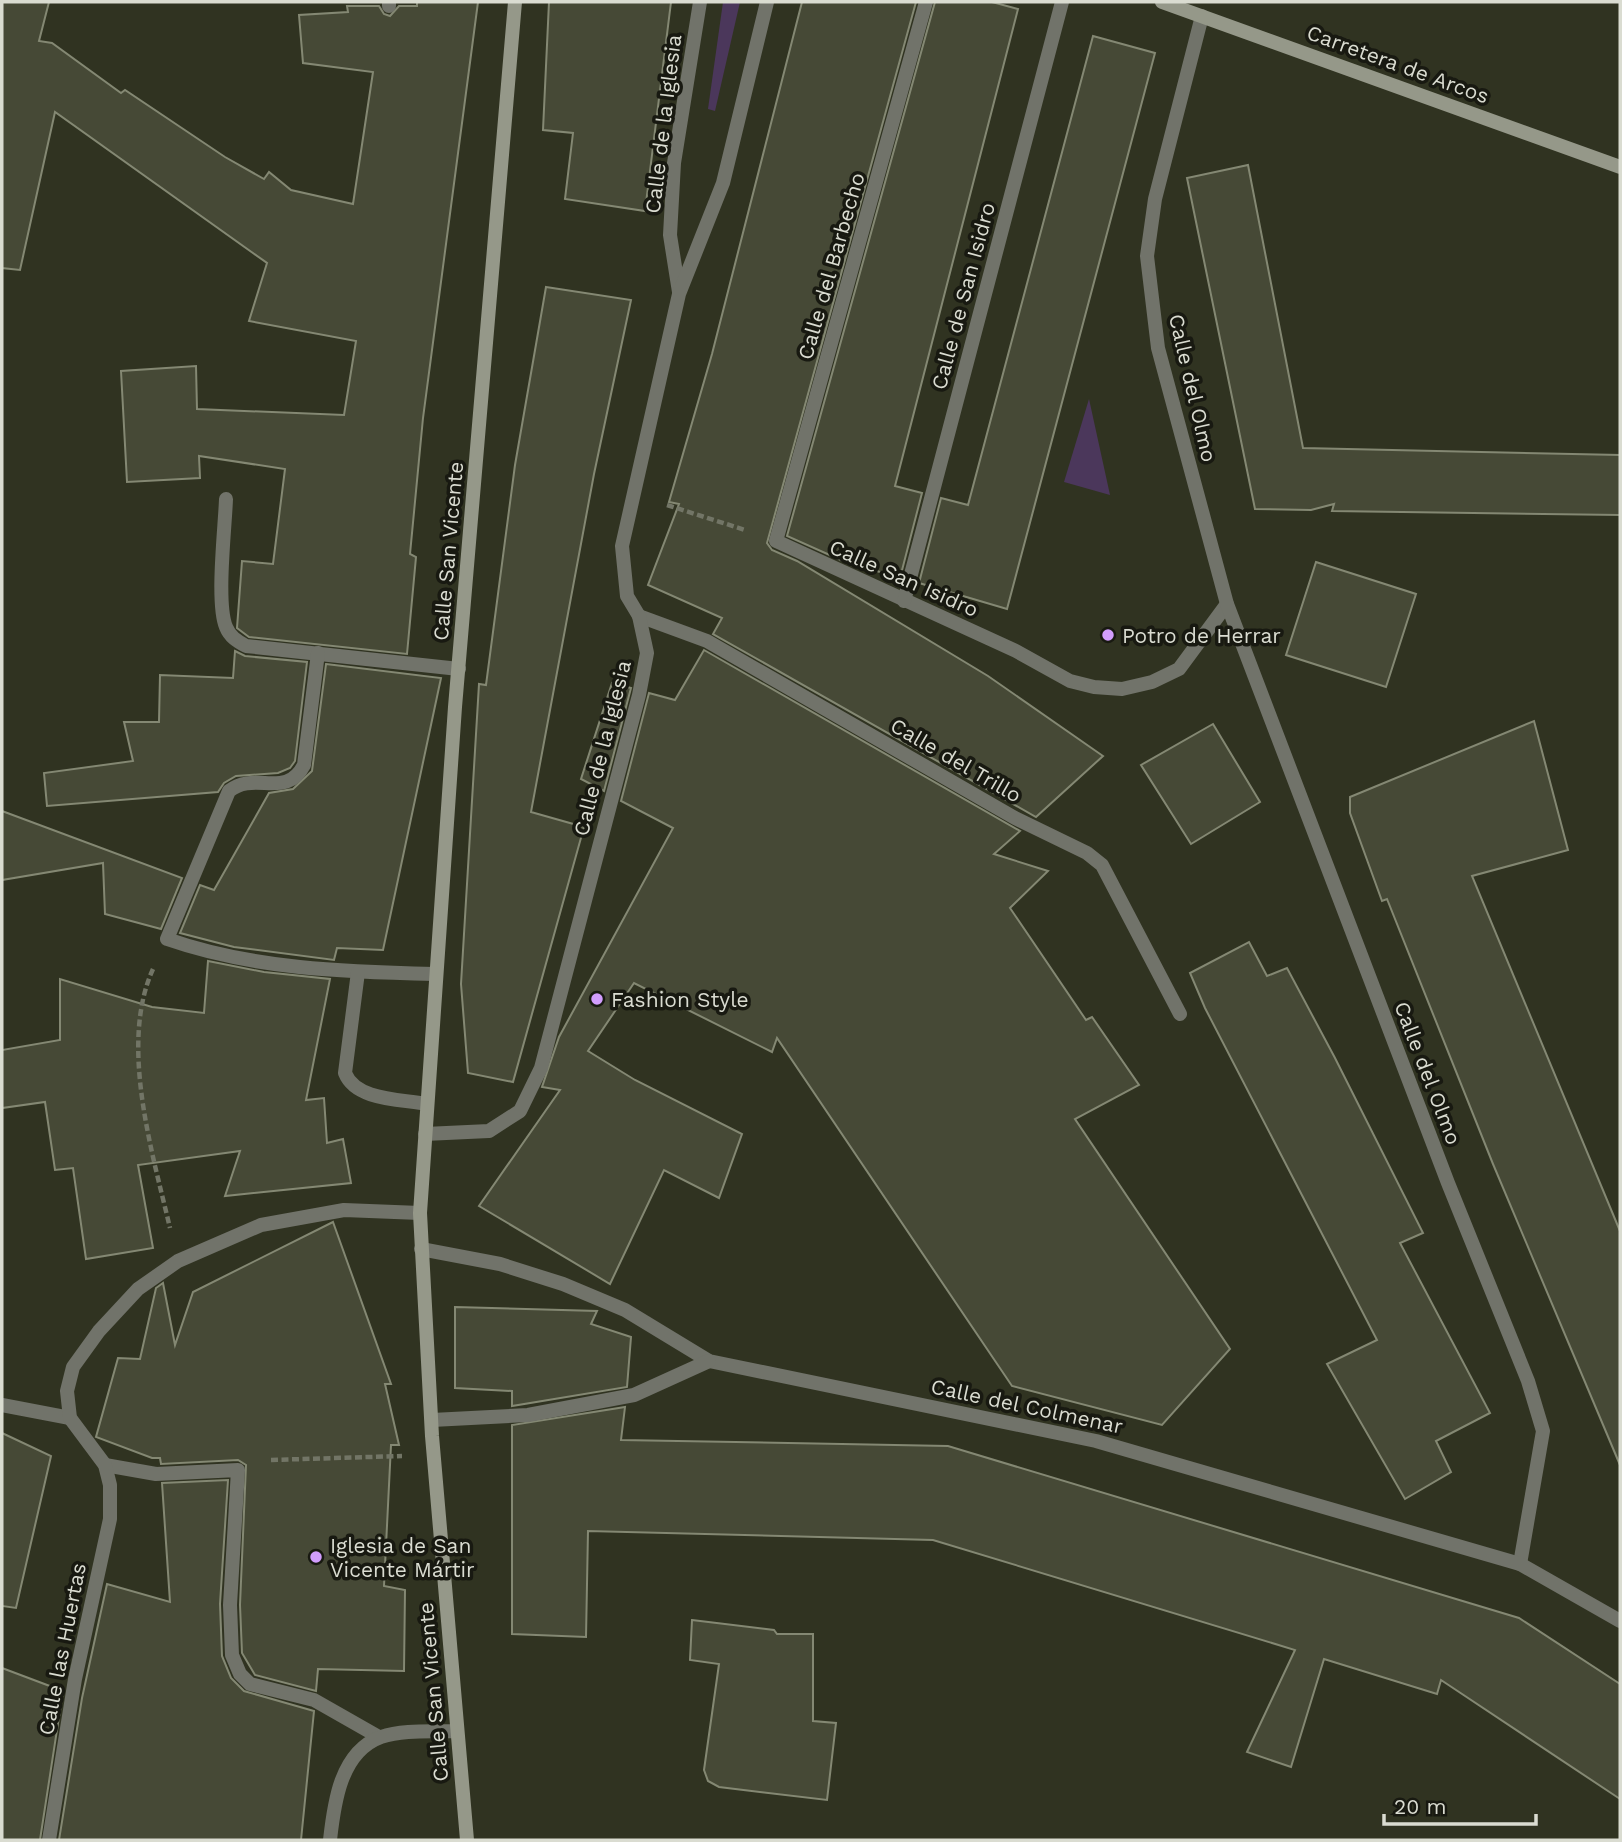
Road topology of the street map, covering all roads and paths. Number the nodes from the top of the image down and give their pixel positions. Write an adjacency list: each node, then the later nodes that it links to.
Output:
1 (515, 2): 17 (street, Calle San Vicente)
2 (700, 2): 9 (street, Calle de la Iglesia)
3 (766, 2): 9 (street, Calle de la Iglesia)
4 (926, 2): 12 (street, Calle del Barbecho)
5 (1062, 2): 13 (street, Calle de San Isidro)
6 (1162, 2): 7 (street, Carretera de Arcos)
7 (1202, 16): 8 (street, Carretera de Arcos); 14 (street, Calle del Olmo)
8 (1620, 167)
9 (679, 293): 10 (street, Calle de la Iglesia)
10 (633, 494): 12 (path); 15 (street, Calle de la Iglesia)
11 (226, 499): 16 (street)
12 (776, 541): 13 (street, Calle San Isidro)
13 (904, 601): 14 (street, Calle San Isidro)
14 (1227, 604): 34 (street, Calle del Olmo)
15 (639, 616): 21 (street, Calle del Trillo); 23 (street, Calle de la Iglesia)
16 (318, 653): 17 (street); 18 (street)
17 (459, 669): 20 (street, Calle San Vicente)
18 (167, 939): 19 (street); 26 (path)
19 (358, 972): 20 (street); 22 (street)
20 (435, 974): 22 (street, Calle San Vicente)
21 (1180, 1014)
22 (427, 1104): 23 (street, Calle San Vicente)
23 (425, 1134): 24 (street, Calle San Vicente)
24 (420, 1213): 25 (street, Calle San Vicente); 26 (street)
25 (421, 1249): 27 (street, Calle del Colmenar); 30 (street, Calle San Vicente)
26 (178, 1261): 29 (street)
27 (709, 1361): 30 (street); 34 (street, Calle del Colmenar)
28 (2, 1405): 29 (street)
29 (70, 1418): 32 (street, Calle las Huertas)
30 (432, 1420): 31 (street, Calle San Vicente)
31 (434, 1456): 33 (path); 36 (street, Calle San Vicente)
32 (105, 1465): 33 (street); 38 (street, Calle las Huertas)
33 (238, 1470): 37 (street)
34 (1520, 1564): 35 (street, Calle del Colmenar)
35 (1620, 1621)
36 (457, 1731): 37 (street); 40 (street, Calle San Vicente)
37 (379, 1737): 39 (street)
38 (49, 1840)
39 (330, 1840)
40 (467, 1840)

